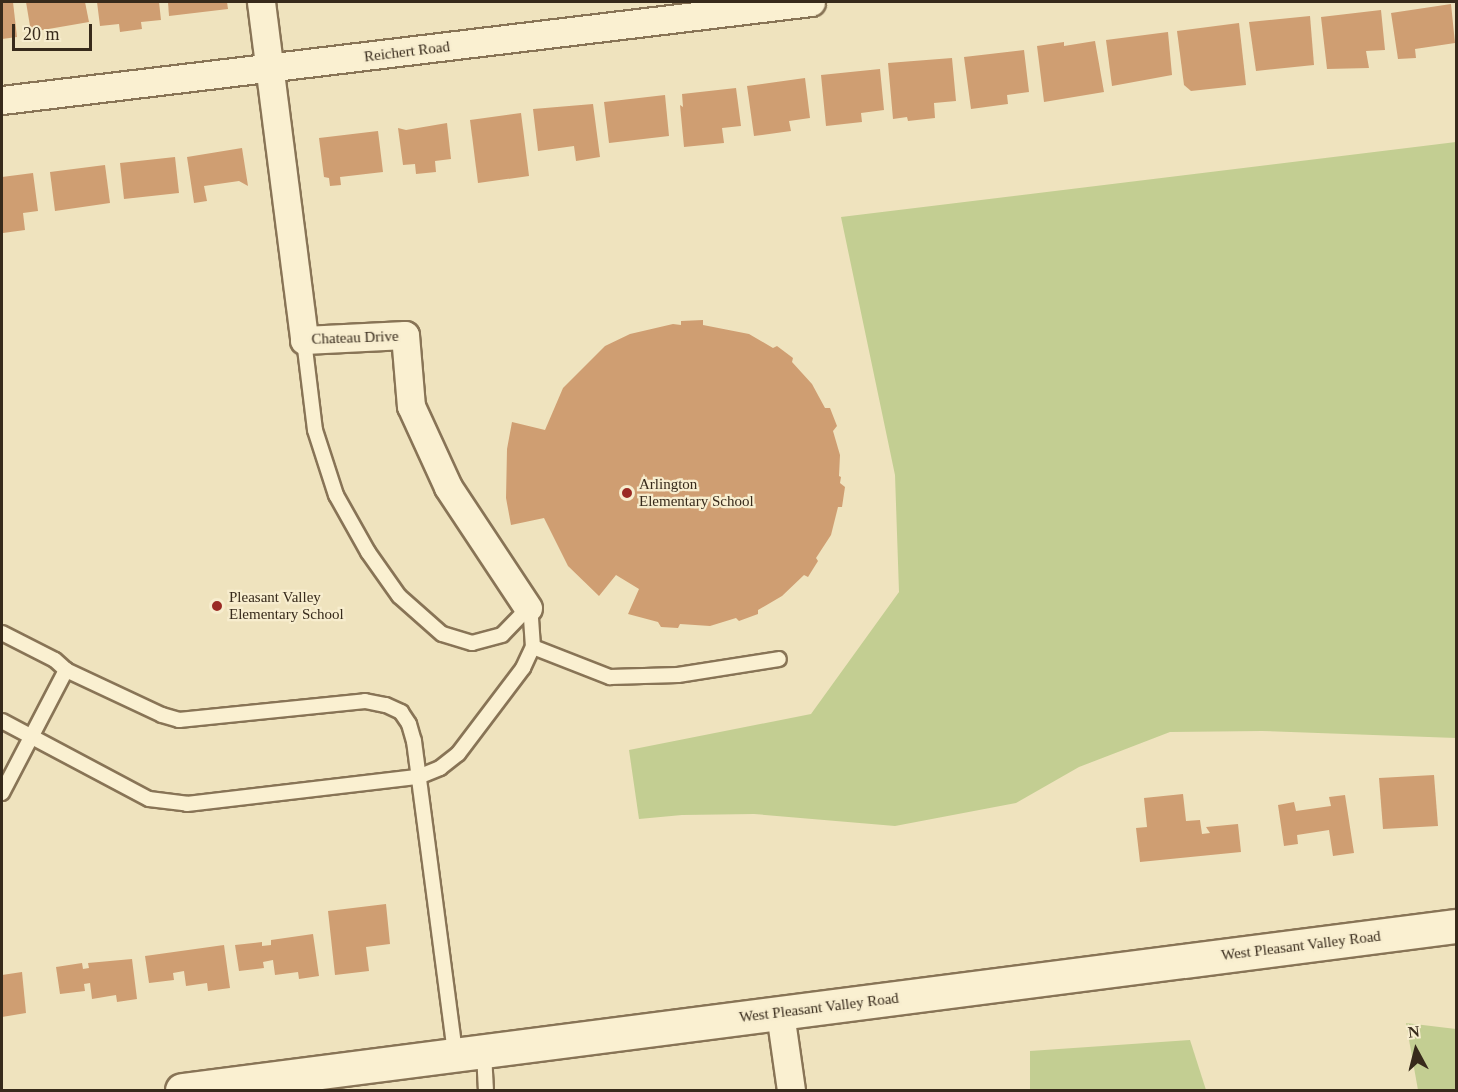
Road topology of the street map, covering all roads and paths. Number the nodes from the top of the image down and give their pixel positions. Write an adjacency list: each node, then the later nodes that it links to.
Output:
1 (261, 2): 4 (street, Chateau Drive)
2 (812, 2): 3 (street, Reichert Road)
3 (689, 9): 4 (street, Reichert Road)
4 (270, 69): 5 (street, Reichert Road); 6 (street, Chateau Drive)
5 (2, 100)
6 (304, 340): 7 (street, Chateau Drive); 7 (lane)
7 (528, 608): 9 (lane)
8 (2, 633): 11 (lane)
9 (532, 647): 10 (lane); 14 (lane)
10 (779, 659)
11 (66, 670): 13 (lane); 14 (lane)
12 (2, 721): 13 (lane)
13 (31, 736): 14 (lane); 15 (lane)
14 (418, 777): 18 (lane)
15 (2, 793)
16 (1456, 926): 17 (main road, West Pleasant Valley Road)
17 (780, 1013): 18 (main road, West Pleasant Valley Road); 21 (street)
18 (470, 1055): 19 (main road, West Pleasant Valley Road); 20 (lane)
19 (182, 1090)
20 (486, 1090)
21 (791, 1090)

